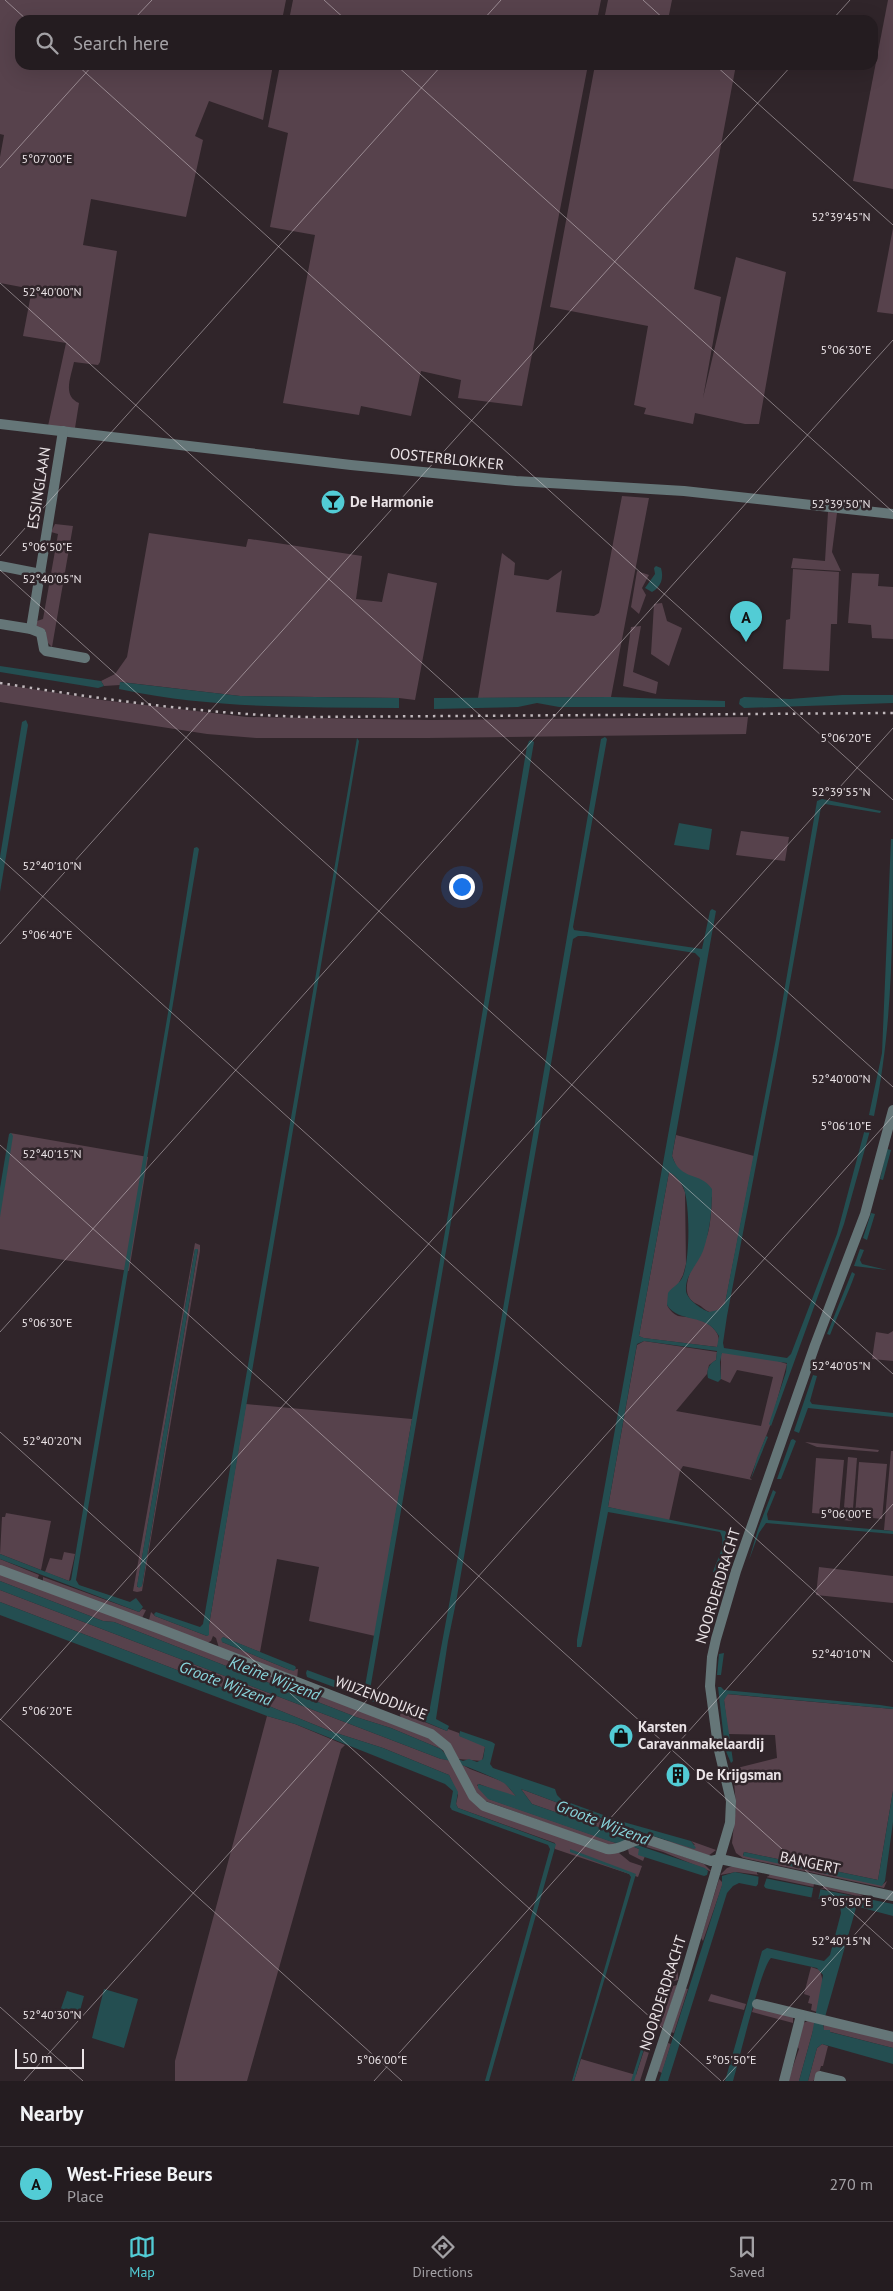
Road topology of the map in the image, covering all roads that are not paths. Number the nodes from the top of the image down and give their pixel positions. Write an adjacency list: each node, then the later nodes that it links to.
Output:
1 (0, 424): 2 (street, OOSTERBLOKKER)
2 (63, 431): 3 (street, OOSTERBLOKKER); 5 (street, ESSINGLAAN)
3 (893, 514)
4 (0, 566): 5 (street)
5 (41, 574): 7 (street, ESSINGLAAN)
6 (0, 624): 7 (street)
7 (31, 630): 8 (street)
8 (85, 658)
9 (893, 1110): 11 (street, NOORDERDRACHT)
10 (0, 1570): 11 (street, WIJZENDDIJKJE)
11 (720, 1859): 12 (street, BANGERT); 17 (street, NOORDERDRACHT)
12 (893, 1896)
13 (758, 2004): 14 (street)
14 (801, 2015): 15 (street); 18 (street)
15 (893, 2037)
16 (819, 2078): 19 (street)
17 (650, 2081)
18 (784, 2081)
19 (840, 2081)

